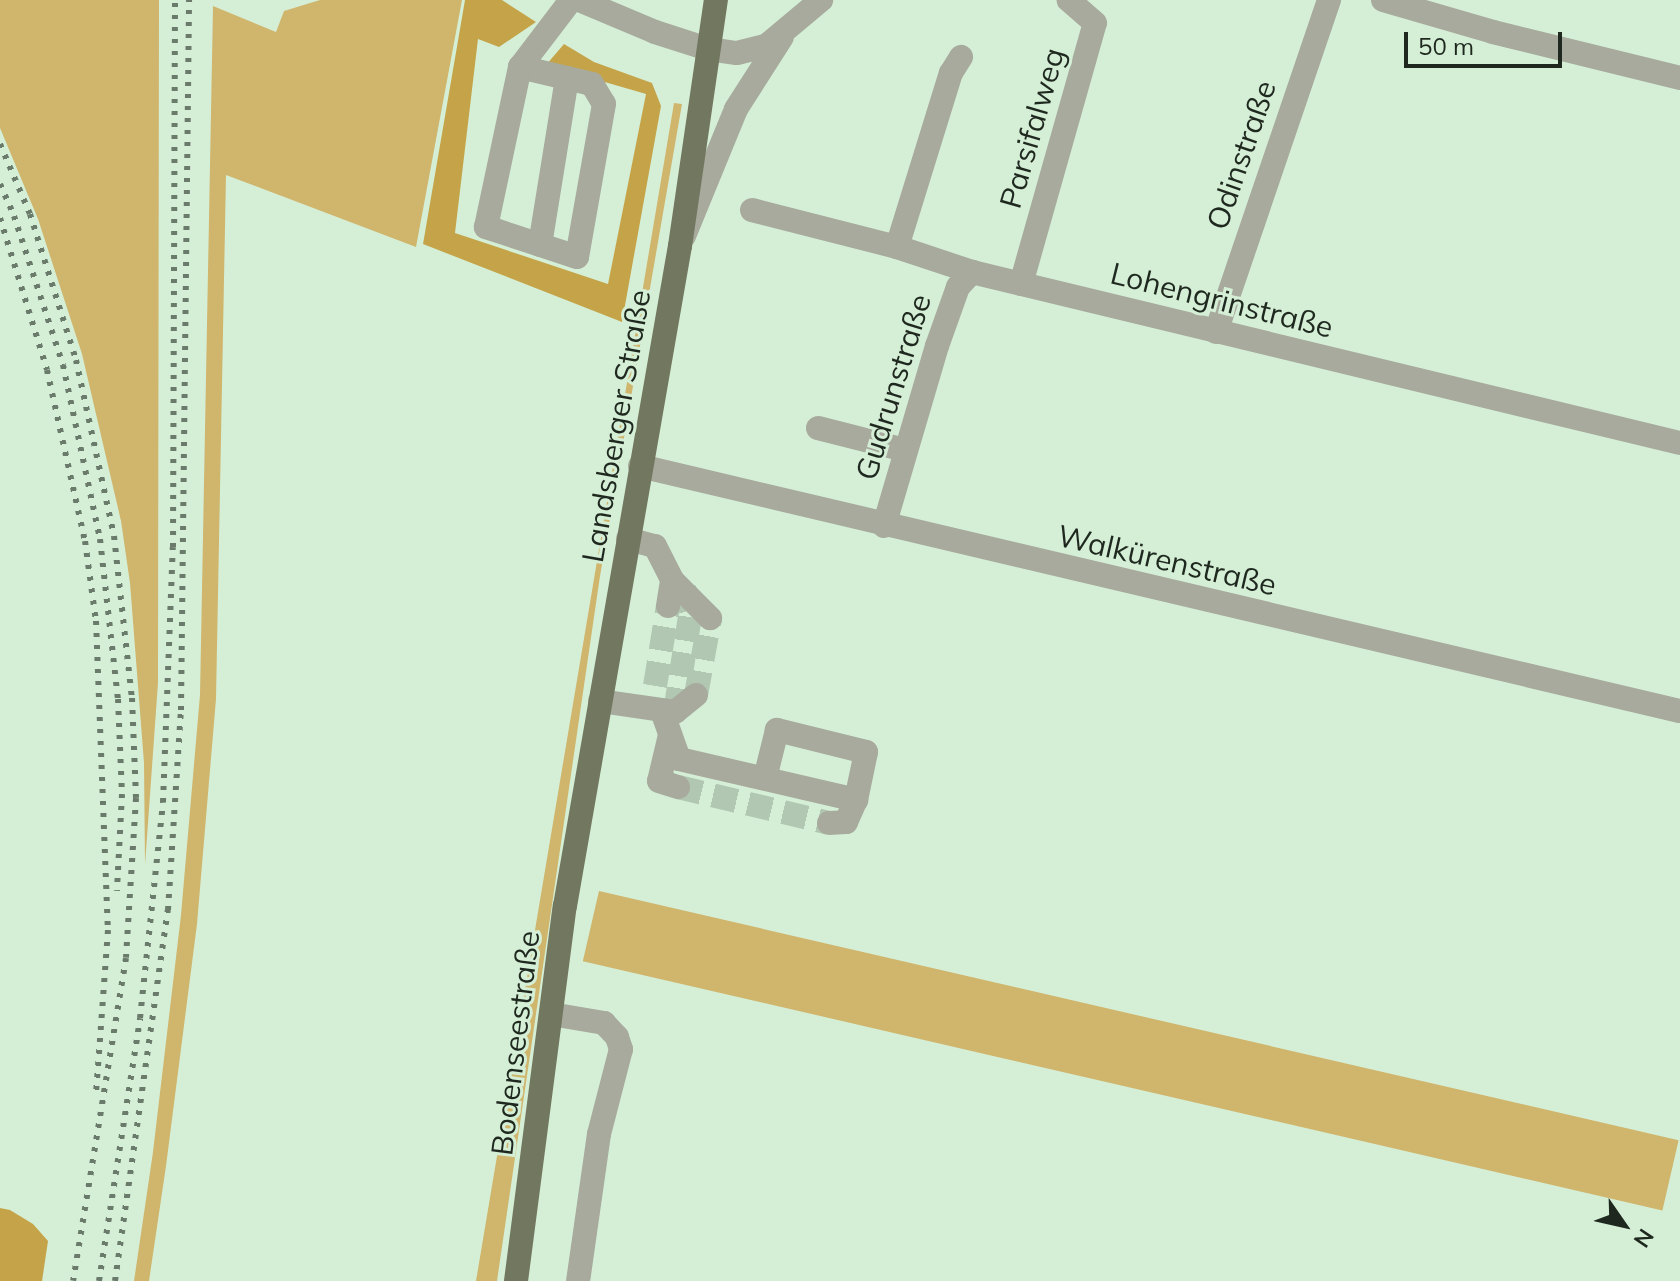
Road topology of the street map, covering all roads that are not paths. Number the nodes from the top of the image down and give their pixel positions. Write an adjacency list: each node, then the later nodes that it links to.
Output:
1 (571, 0): 11 (street)
2 (579, 0): 9 (street)
3 (716, 0): 9 (main road, Landsberger Straße)
4 (821, 0): 8 (street)
5 (1069, 0): 19 (street, Parsifalweg)
6 (1329, 0): 20 (street, Odinstraße)
7 (1383, 0): 13 (street)
8 (783, 35): 9 (street); 16 (street)
9 (708, 49): 16 (main road, Landsberger Straße)
10 (961, 57): 17 (street)
11 (520, 67): 12 (street); 15 (street)
12 (567, 78): 15 (street); 15 (street)
13 (1680, 78)
14 (752, 210): 17 (street, Lohengrinstraße)
15 (540, 245)
16 (680, 246): 24 (main road, Landsberger Straße)
17 (897, 247): 18 (street, Lohengrinstraße)
18 (972, 272): 19 (street, Lohengrinstraße); 23 (street, Gudrunstraße)
19 (1021, 284): 20 (street, Lohengrinstraße)
20 (1216, 332): 22 (street, Lohengrinstraße)
21 (818, 428): 23 (street)
22 (1680, 443)
23 (904, 450): 25 (street, Gudrunstraße)
24 (640, 466): 25 (street, Walkürenstraße); 26 (main road, Landsberger Straße)
25 (884, 526): 33 (street, Walkürenstraße)
26 (628, 539): 27 (street); 31 (main road, Landsberger Straße)
27 (672, 580): 28 (street); 29 (street)
28 (668, 606)
29 (710, 618)
30 (696, 695): 32 (street)
31 (600, 701): 32 (street); 38 (main road, Landsberger Straße)
32 (656, 702): 34 (street)
33 (1680, 711)
34 (670, 735): 35 (street); 36 (street)
35 (765, 778): 37 (street); 37 (street)
36 (678, 787)
37 (856, 800): 39 (street)
38 (581, 813): 40 (main road, Bodenseestraße)
39 (829, 823)
40 (551, 1014): 41 (main road, Bodenseestraße); 42 (street)
41 (516, 1281)
42 (578, 1281)

